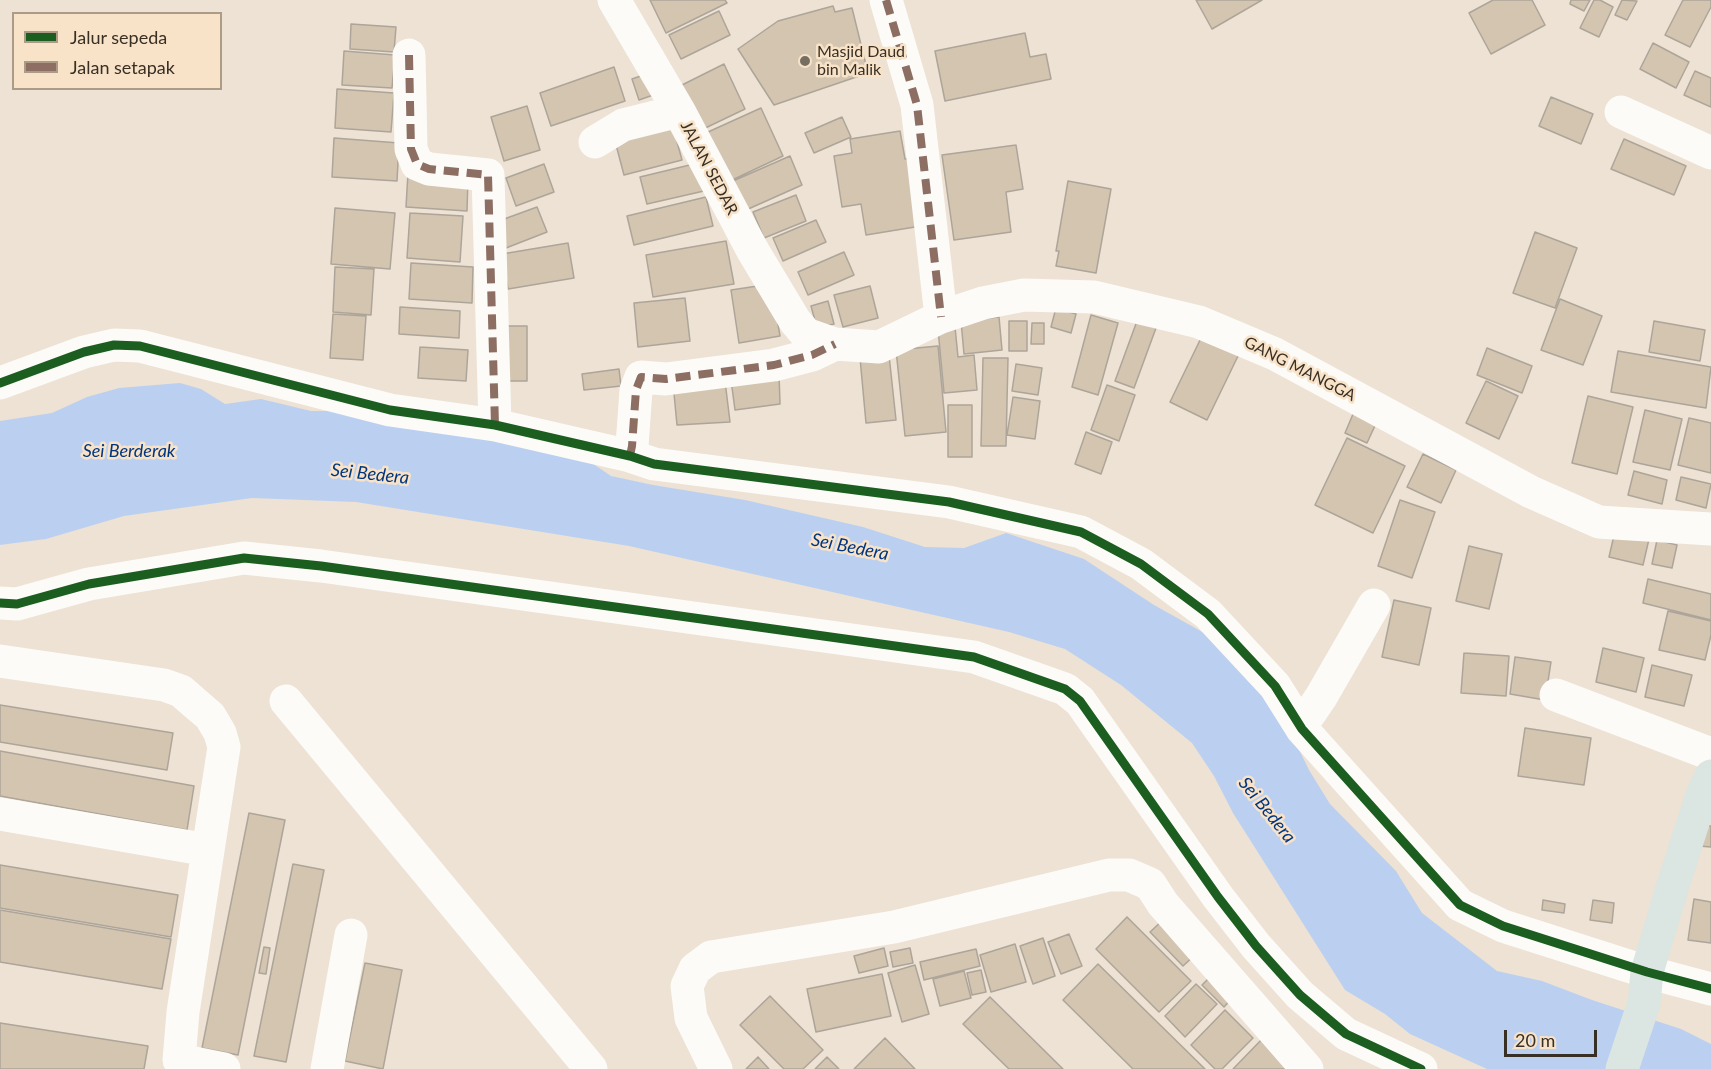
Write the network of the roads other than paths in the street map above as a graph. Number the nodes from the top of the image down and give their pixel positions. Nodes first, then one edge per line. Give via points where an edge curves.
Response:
1 (614, 0) edge
2 (886, 0) edge
3 (409, 55) dead end
4 (679, 111) junction
5 (1621, 112) dead end
6 (595, 142) dead end
7 (1711, 153) edge
8 (940, 317) junction
9 (820, 339) junction
10 (0, 383) edge
11 (495, 425) junction
12 (630, 456) junction
13 (1711, 529) edge
14 (0, 603) edge
15 (1374, 605) dead end
16 (0, 662) edge
17 (1556, 695) dead end
18 (286, 700) dead end
19 (1302, 729) junction
20 (1711, 754) edge
21 (1708, 789) edge
22 (0, 814) edge
23 (208, 850) junction
24 (351, 935) dead end
25 (1646, 988) junction
26 (1711, 988) edge
27 (224, 1069) edge
28 (327, 1069) edge
29 (591, 1069) edge
30 (716, 1069) edge
31 (1307, 1069) edge
32 (1421, 1069) edge
33 (1622, 1069) edge

1 - 4 street, JALAN SEDAR
2 - 8 street via 917,105
3 - 11 street via 411,149 417,164 429,169 488,175
4 - 6 street via 623,125
4 - 9 street, JALAN SEDAR via 795,321
5 - 7 street
8 - 9 street, GANG MANGGA via 879,347
8 - 13 street, GANG MANGGA via 1024,295 1094,297 1199,322 1275,354 1531,492 1599,522
9 - 12 street via 812,355 774,365 666,379 641,377 636,390
10 - 11 street via 84,352 114,345 140,346 390,410
11 - 12 street
12 - 19 street via 654,464 949,502 1081,532 1141,564 1208,614 1275,686
14 - 32 street via 17,604 89,584 244,558 974,657 1065,689 1080,701 1218,897 1300,995 1346,1034
15 - 19 street
16 - 23 street via 164,685 181,691 210,716 224,747
17 - 20 street
18 - 29 street
19 - 25 street via 1460,905
21 - 25 main road
22 - 23 street
23 - 27 street via 178,1060
24 - 28 street
25 - 26 street
25 - 33 main road
30 - 31 street via 691,1018 687,986 695,969 711,957 894,927 1109,875 1129,875 1150,884 1163,904

